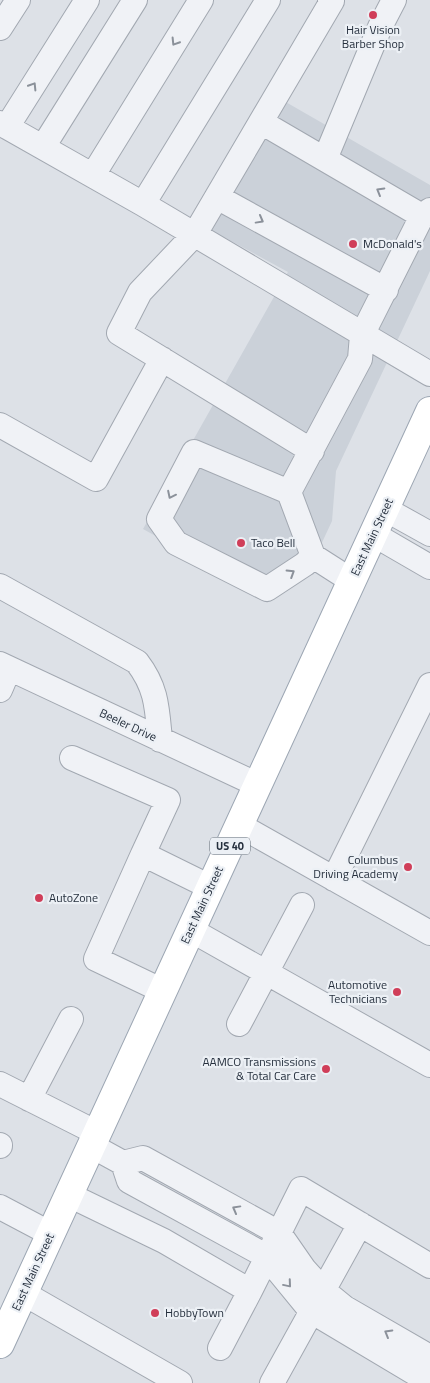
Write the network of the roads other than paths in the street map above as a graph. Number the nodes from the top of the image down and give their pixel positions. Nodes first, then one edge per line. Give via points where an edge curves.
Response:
1 (18, 0) edge
2 (87, 0) edge
3 (135, 0) edge
4 (201, 0) edge
5 (268, 0) edge
6 (330, 0) edge
7 (394, 0) edge
8 (0, 28) edge
9 (261, 122) junction
10 (4, 125) edge
11 (43, 147) junction
12 (325, 159) junction
13 (93, 175) junction
14 (217, 197) junction
15 (143, 204) junction
16 (426, 213) edge
17 (195, 234) junction
18 (386, 290) junction
19 (362, 335) junction
20 (162, 359) junction
21 (430, 374) edge
22 (430, 411) edge
23 (0, 424) edge
24 (312, 451) junction
25 (289, 492) junction
26 (385, 508) junction
27 (373, 534) junction
28 (430, 534) edge
29 (313, 556) junction
30 (430, 567) edge
31 (352, 581) junction
32 (0, 586) edge
33 (3, 674) edge
34 (430, 685) edge
35 (160, 740) junction
36 (72, 758) dead end
37 (258, 785) junction
38 (239, 825) junction
39 (143, 854) junction
40 (334, 879) junction
41 (210, 887) junction
42 (302, 905) dead end
43 (190, 930) junction
44 (430, 933) edge
45 (266, 973) junction
46 (162, 992) junction
47 (71, 1018) dead end
48 (239, 1024) dead end
49 (430, 1065) edge
50 (0, 1084) edge
51 (29, 1099) junction
52 (94, 1139) junction
53 (123, 1163) junction
54 (69, 1195) junction
55 (158, 1196) junction
56 (0, 1207) edge
57 (360, 1224) junction
58 (142, 1230) junction
59 (279, 1232) junction
60 (51, 1234) junction
61 (266, 1256) junction
62 (430, 1266) edge
63 (323, 1290) junction
64 (250, 1291) junction
65 (23, 1294) junction
66 (311, 1311) junction
67 (0, 1344) edge
68 (220, 1348) dead end
69 (430, 1357) edge
70 (430, 1382) edge
71 (180, 1383) edge
72 (272, 1383) edge

1 - 8 street
10 -> 2 street
3 - 11 street
4 -> 13 street
5 - 15 street
6 - 9 street
7 - 12 street
9 - 12 street
9 - 14 street
10 - 11 street
11 - 13 street
16 -> 12 street
13 - 15 street
14 - 17 street
14 -> 18 street
15 - 17 street
16 - 18 street
17 - 19 street
17 - 20 street via 140,292 119,333
18 - 19 street
19 - 21 street
19 - 24 street via 360,359
20 - 23 street via 96,479
20 - 24 street
22 - 26 main road, East Main Street / US 40
24 - 25 street
25 - 29 street
25 -> 29 street via 194,452 159,519 176,543 267,589
26 - 27 main road, East Main Street / US 40
26 - 28 street
27 - 30 street
27 - 31 main road, East Main Street / US 40
29 - 31 street
31 - 37 main road, East Main Street / US 40
32 - 35 street via 137,662 156,696
33 - 35 street, Beeler Drive
34 - 40 street
35 - 37 street, Beeler Drive
36 - 39 street via 168,800
37 - 38 main road, East Main Street / US 40
38 - 40 street
38 - 41 main road, East Main Street / US 40
39 - 41 street
39 - 46 street via 96,959
40 - 44 street
41 - 43 main road, East Main Street / US 40
42 - 45 street
43 - 45 street
43 - 46 main road, East Main Street / US 40
45 - 48 street
45 - 49 street
46 - 52 main road, East Main Street / US 40
47 - 51 street
50 - 51 street
51 - 52 street
52 - 53 street
52 - 54 main road, East Main Street / US 40
53 - 55 street via 129,1181
59 -> 53 street via 142,1158
54 - 58 street
54 - 60 main road, East Main Street / US 40
55 - 58 street
55 - 61 street
56 - 60 street
57 - 59 street via 301,1189
57 - 62 street
57 - 63 street
58 - 64 street
59 - 61 street
59 - 63 street
60 - 65 main road, East Main Street / US 40
61 - 64 street
61 -> 66 street
63 - 66 street
69 -> 63 street via 345,1308
64 - 68 street
65 - 67 main road, East Main Street / US 40
65 - 71 street
66 - 70 street
66 - 72 street

